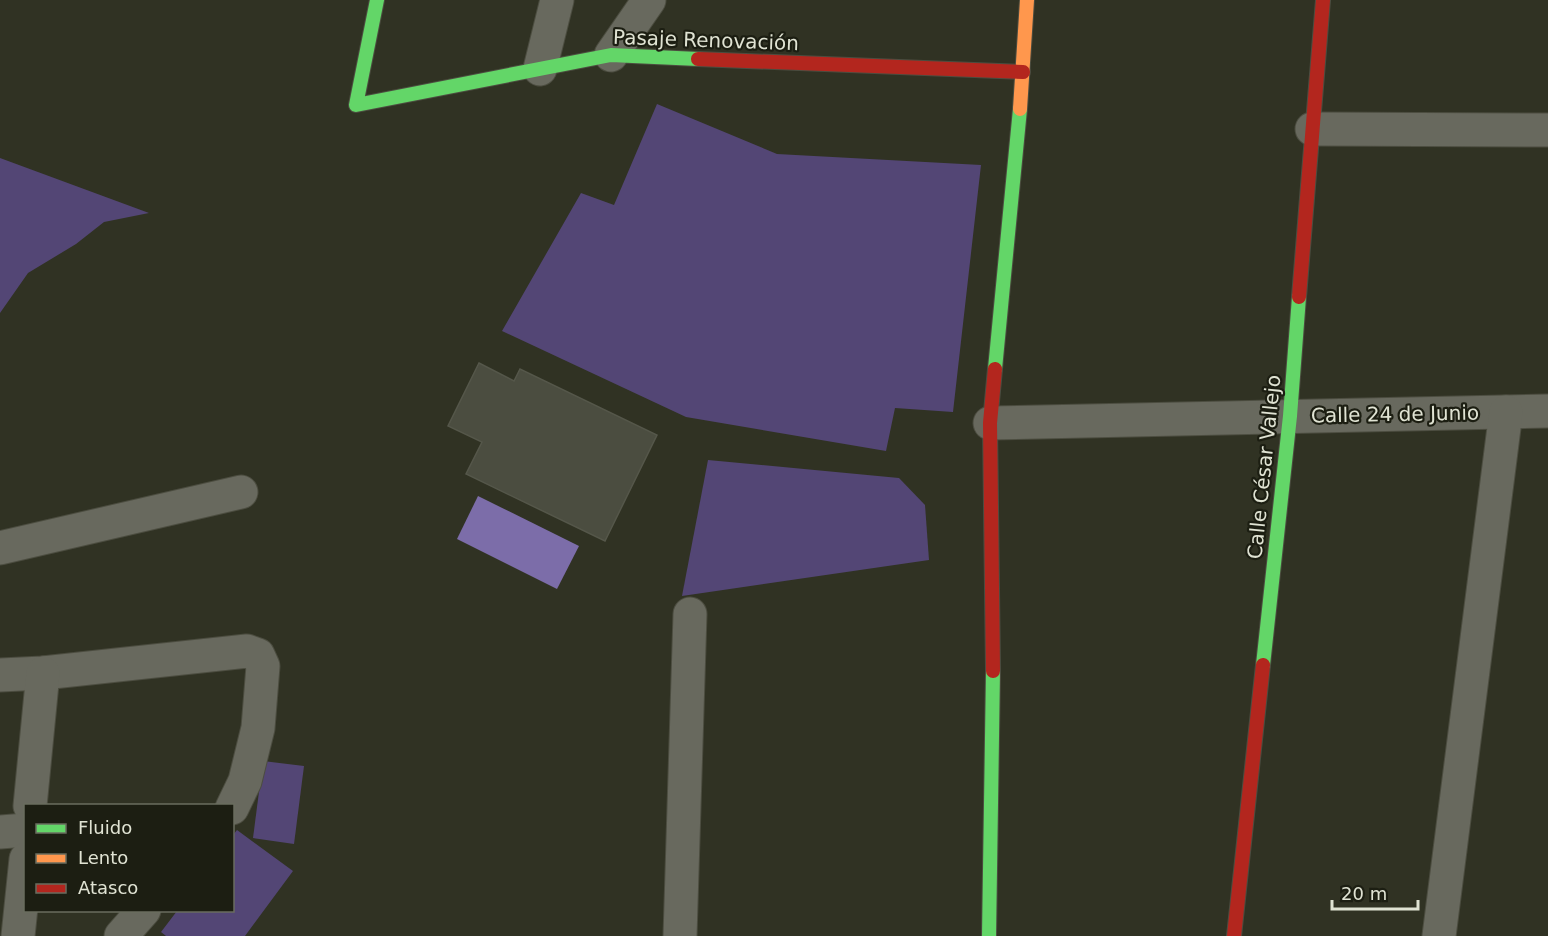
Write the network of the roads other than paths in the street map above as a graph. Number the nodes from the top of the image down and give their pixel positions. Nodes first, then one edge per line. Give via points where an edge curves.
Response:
1 (377, 0) edge
2 (557, 0) edge
3 (649, 0) edge
4 (1027, 0) edge
5 (1323, 0) edge
6 (611, 55) junction
7 (540, 69) junction
8 (1023, 72) junction
9 (1312, 129) junction
10 (1548, 130) edge
11 (1548, 411) edge
12 (1506, 412) junction
13 (1290, 416) junction
14 (990, 423) junction
15 (241, 492) dead end
16 (0, 548) edge
17 (690, 614) dead end
18 (43, 673) junction
19 (0, 675) edge
20 (30, 804) edge
21 (234, 804) edge
22 (24, 830) edge
23 (0, 832) edge
24 (24, 878) edge
25 (142, 912) edge
26 (18, 936) edge
27 (121, 936) edge
28 (680, 936) edge
29 (989, 936) edge
30 (1234, 936) edge
31 (1439, 936) edge

1 - 7 street, Pasaje Renovación via 356,105
2 - 7 street
3 - 6 street
4 - 8 street
5 - 9 street, Calle César Vallejo
6 - 7 street, Pasaje Renovación
6 - 8 street, Pasaje Renovación
8 - 14 street
9 - 10 street
9 - 13 street, Calle César Vallejo
11 - 12 street, Calle 24 de Junio
12 - 13 street, Calle 24 de Junio
12 - 31 street
13 - 14 street, Calle 24 de Junio
13 - 30 street, Calle César Vallejo
14 - 29 street via 993,694
15 - 16 street
17 - 28 street
18 - 19 street
18 - 20 street
18 - 21 street via 247,651 258,655 263,666 258,728 245,781
22 - 23 street
24 - 26 street
25 - 27 street

